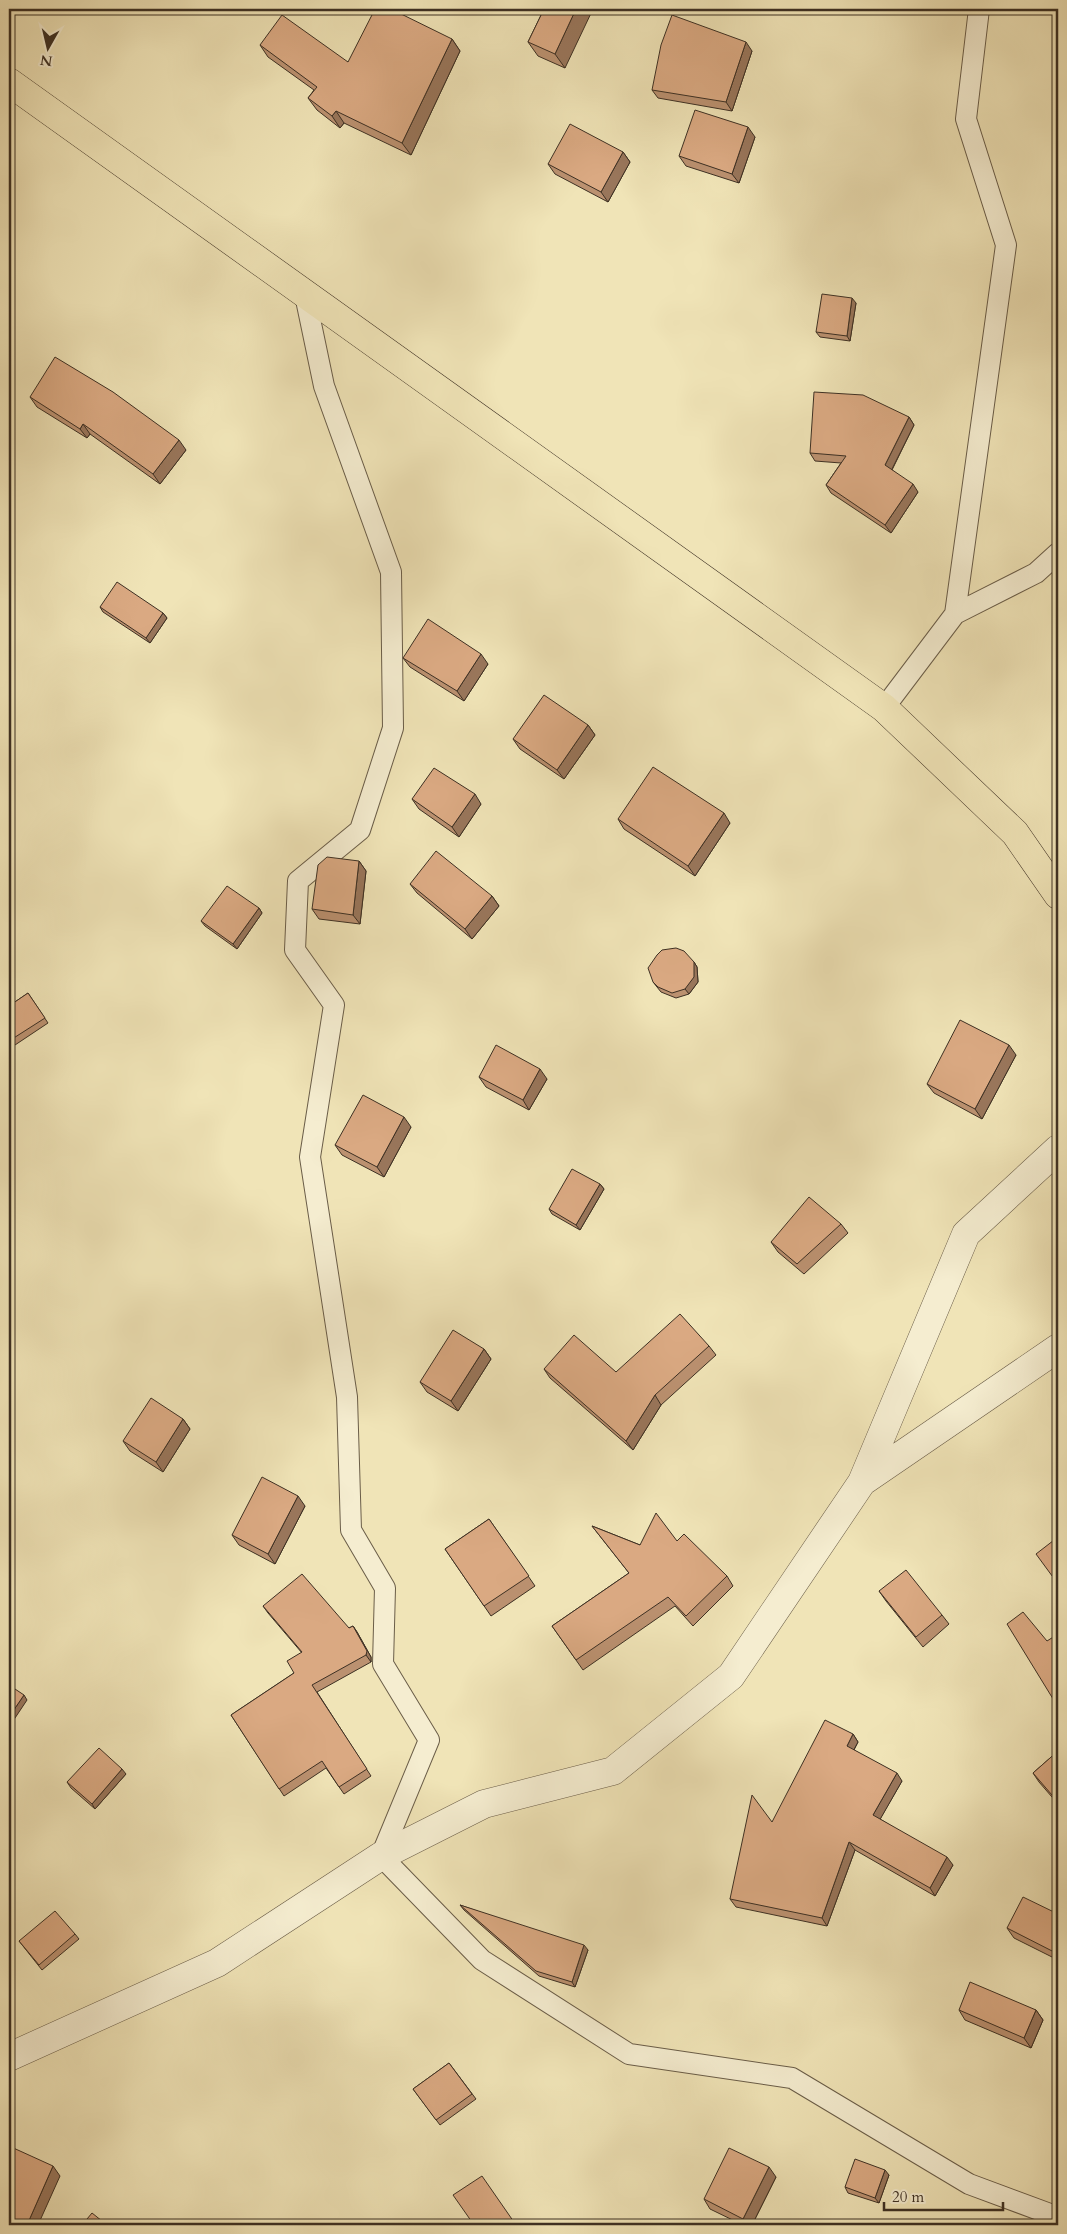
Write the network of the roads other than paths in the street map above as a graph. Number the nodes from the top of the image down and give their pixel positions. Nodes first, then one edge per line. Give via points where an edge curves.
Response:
1 (980, 9) edge
2 (9, 82) edge
3 (305, 295) junction
4 (1058, 552) edge
5 (954, 614) junction
6 (884, 708) junction
7 (1058, 895) edge
8 (1058, 1149) edge
9 (1058, 1348) edge
10 (862, 1482) junction
11 (382, 1856) junction
12 (9, 2057) edge
13 (1058, 2217) edge

1 - 5 lane via 966,119 1006,245
2 - 3 main road
3 - 6 main road
3 - 11 lane via 324,386 392,572 393,728 360,830 298,881 294,950 334,1005 310,1157 346,1397 351,1530 385,1588 382,1664 429,1740
4 - 5 lane via 1036,573
5 - 6 lane
6 - 7 main road via 1015,833
8 - 10 street via 966,1234
9 - 10 street
10 - 11 street via 731,1676 613,1771 484,1804
11 - 12 street via 217,1963
11 - 13 lane via 482,1960 629,2054 792,2078 970,2184

